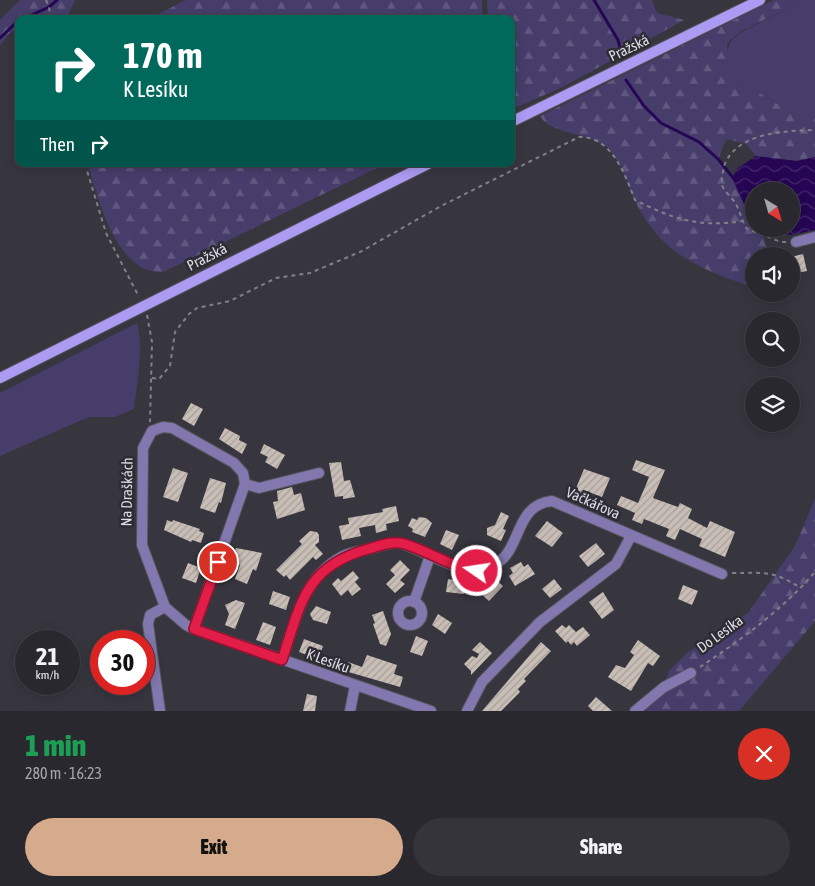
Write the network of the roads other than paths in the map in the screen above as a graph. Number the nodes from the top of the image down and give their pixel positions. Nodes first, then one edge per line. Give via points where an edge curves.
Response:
1 (760, 0) edge
2 (515, 120) edge
3 (422, 167) edge
4 (815, 236) edge
5 (796, 242) road end
6 (0, 378) edge
7 (319, 472) dead end
8 (245, 484) junction
9 (631, 536) junction
10 (430, 556) junction
11 (722, 574) road end
12 (414, 602) dead end
13 (165, 607) junction
14 (194, 629) junction
15 (282, 660) junction
16 (691, 673) road end
17 (355, 686) junction
18 (160, 711) edge
19 (350, 711) edge
20 (431, 711) edge
21 (467, 711) edge
22 (635, 711) edge

1 - 2 main road, Pražská
3 - 6 main road, Pražská
4 - 5 street
7 - 8 street via 260,488
8 - 13 street, Na Draškách via 243,473 234,463 172,428 152,431 143,448 142,545
8 - 14 street
9 - 10 street, Vačkářova via 552,501 539,502 529,510 506,554 494,565 477,571
9 - 11 street, Vačkářova
9 - 21 street, Vačkářova via 616,564 540,622 482,682
10 - 12 street
10 - 15 street, Vačkářova via 404,544 388,544 344,556 314,579 306,590
13 - 14 street, K Lesíku
13 - 18 street via 150,615 148,624
14 - 15 street, K Lesíku
15 - 17 street, K Lesíku
16 - 22 street, Do Lesíka via 664,687
17 - 19 street
17 - 20 street, K Lesíku

